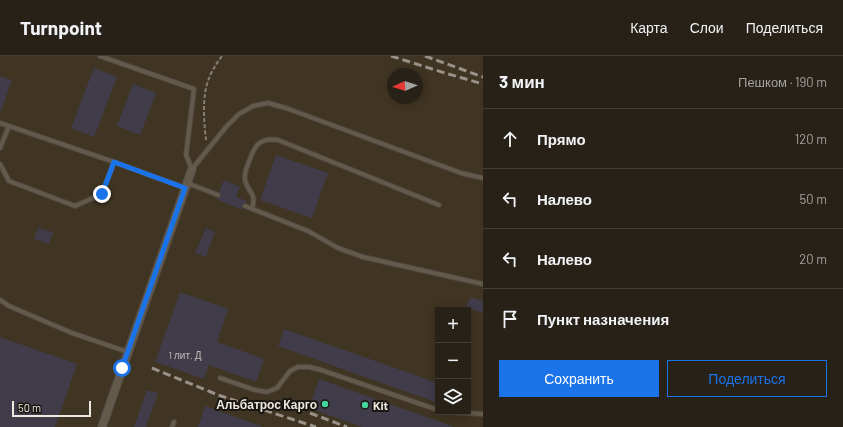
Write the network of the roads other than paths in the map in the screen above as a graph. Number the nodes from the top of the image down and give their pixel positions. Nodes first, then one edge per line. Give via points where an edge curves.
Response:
1 (100, 56) edge
2 (0, 123) edge
3 (9, 126) junction
4 (0, 148) edge
5 (114, 162) junction
6 (0, 164) edge
7 (192, 169) junction
8 (483, 178) edge
9 (186, 185) junction
10 (218, 195) dead end
11 (440, 205) dead end
12 (245, 206) dead end
13 (252, 209) junction
14 (483, 284) edge
15 (0, 300) edge
16 (128, 352) junction
17 (220, 378) dead end
18 (435, 409) edge
19 (471, 413) edge
20 (483, 414) edge
21 (174, 422) dead end
22 (102, 427) edge
23 (172, 427) edge

1 - 7 lane via 194,89 186,156
2 - 3 lane
3 - 4 lane
3 - 5 lane
5 - 6 lane via 102,194 75,206 9,181
5 - 9 lane
7 - 8 lane via 239,114 253,106 268,103
7 - 9 street
9 - 10 lane
9 - 16 street
11 - 13 lane via 270,139 256,145 245,172 245,180 254,197
12 - 13 lane
13 - 14 lane via 364,257
15 - 16 lane via 72,333
16 - 22 street
17 - 18 lane via 267,392 277,388 290,371 298,367 309,367
19 - 20 lane
21 - 23 lane

